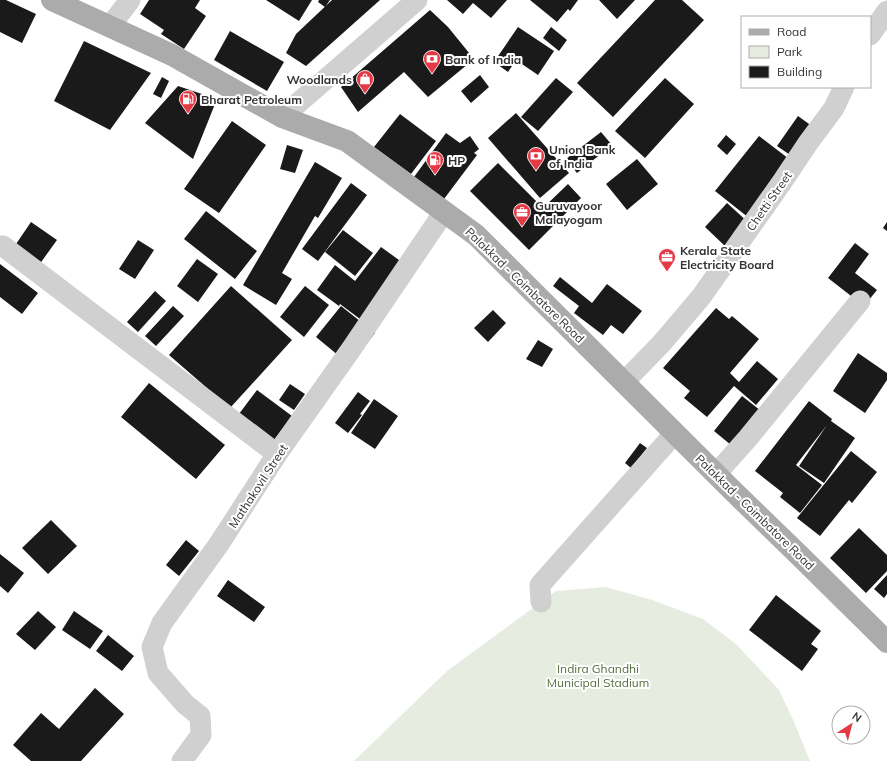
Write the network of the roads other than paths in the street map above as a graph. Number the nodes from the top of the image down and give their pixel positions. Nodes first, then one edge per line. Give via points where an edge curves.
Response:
1 (52, 0) edge
2 (130, 0) edge
3 (417, 0) edge
4 (887, 11) edge
5 (110, 26) junction
6 (871, 34) edge
7 (844, 88) edge
8 (282, 117) junction
9 (444, 212) junction
10 (3, 246) dead end
11 (860, 301) dead end
12 (624, 382) junction
13 (675, 433) junction
14 (278, 454) junction
15 (716, 474) junction
16 (541, 602) dead end
17 (887, 642) edge
18 (182, 761) edge

1 - 5 main road, Palakkad - Coimbatore Road
2 - 5 street
3 - 8 street
4 - 6 street
5 - 8 main road, Palakkad - Coimbatore Road via 172,55
7 - 12 street, Chetti Street via 834,108 701,297
8 - 9 main road, Palakkad - Coimbatore Road via 347,141
9 - 12 main road, Palakkad - Coimbatore Road via 476,235
9 - 14 street, Mathakovil Street
10 - 14 street
11 - 15 street
12 - 13 main road, Palakkad - Coimbatore Road
13 - 15 main road, Palakkad - Coimbatore Road
13 - 16 street via 540,585
14 - 18 street, Mathakovil Street via 219,544 162,623 152,647 158,673 185,704 200,716 201,735
15 - 17 main road, Palakkad - Coimbatore Road

